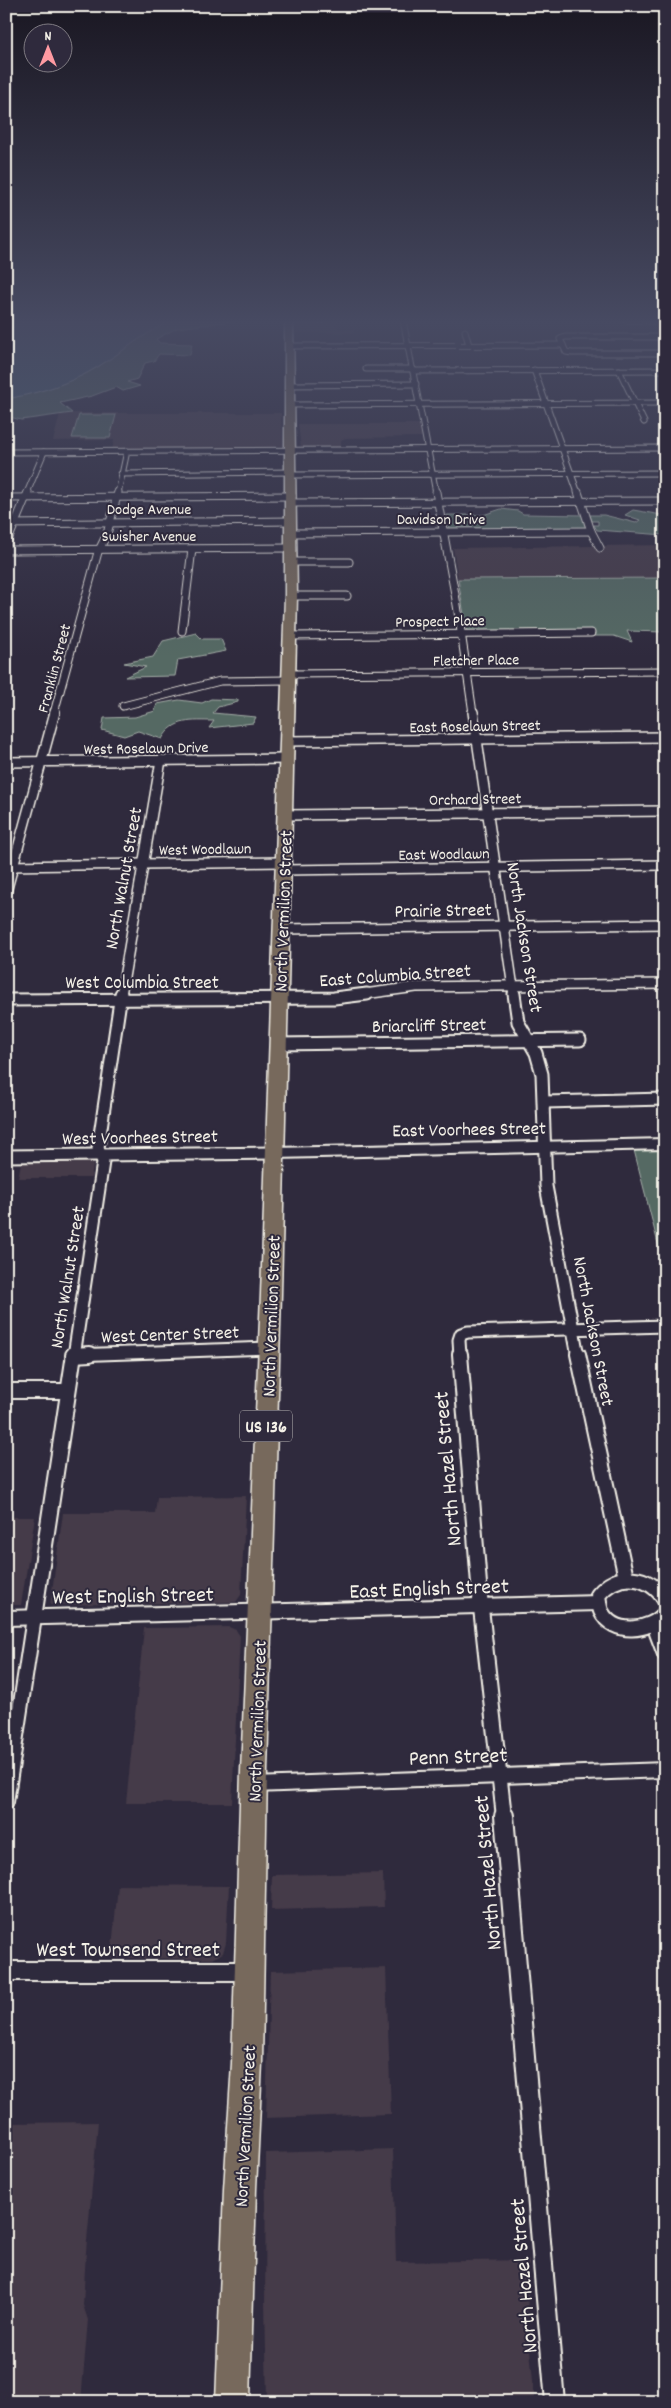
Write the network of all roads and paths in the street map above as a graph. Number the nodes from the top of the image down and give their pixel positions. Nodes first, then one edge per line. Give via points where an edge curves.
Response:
1 (291, 432) edge
2 (426, 432) edge
3 (557, 432) edge
4 (563, 448) junction
5 (662, 448) edge
6 (429, 449) junction
7 (291, 450) junction
8 (127, 451) junction
9 (6, 452) edge
10 (44, 452) junction
11 (665, 462) edge
12 (665, 473) edge
13 (121, 474) junction
14 (433, 474) junction
15 (573, 474) junction
16 (6, 498) edge
17 (25, 498) junction
18 (115, 498) junction
19 (582, 501) junction
20 (665, 501) edge
21 (438, 502) junction
22 (291, 515) junction
23 (109, 522) junction
24 (6, 524) edge
25 (16, 524) junction
26 (443, 529) junction
27 (591, 531) junction
28 (6, 545) edge
29 (600, 548) dead end
30 (100, 549) junction
31 (192, 549) junction
32 (6, 550) edge
33 (348, 562) dead end
34 (291, 596) junction
35 (347, 596) dead end
36 (182, 631) dead end
37 (461, 632) junction
38 (591, 633) dead end
39 (289, 634) junction
40 (665, 671) edge
41 (467, 672) junction
42 (288, 677) junction
43 (123, 706) dead end
44 (664, 738) edge
45 (477, 739) junction
46 (286, 750) junction
47 (161, 760) junction
48 (6, 762) edge
49 (42, 762) junction
50 (665, 811) edge
51 (489, 813) junction
52 (285, 815) junction
53 (144, 864) junction
54 (665, 864) edge
55 (10, 866) edge
56 (283, 866) junction
57 (495, 867) junction
58 (6, 892) edge
59 (665, 924) edge
60 (504, 926) junction
61 (282, 929) junction
62 (665, 984) edge
63 (512, 986) junction
64 (121, 998) junction
65 (279, 998) junction
66 (6, 1000) edge
67 (528, 1040) junction
68 (580, 1040) dead end
69 (278, 1044) junction
70 (665, 1099) edge
71 (545, 1102) junction
72 (665, 1144) edge
73 (544, 1147) junction
74 (275, 1152) junction
75 (100, 1154) junction
76 (6, 1156) edge
77 (665, 1326) edge
78 (574, 1328) junction
79 (268, 1348) junction
80 (73, 1355) junction
81 (6, 1391) edge
82 (68, 1391) junction
83 (626, 1578) junction
84 (665, 1600) edge
85 (599, 1603) junction
86 (481, 1608) junction
87 (260, 1613) junction
88 (33, 1617) junction
89 (6, 1618) edge
90 (661, 1618) edge
91 (665, 1654) edge
92 (665, 1770) edge
93 (500, 1776) junction
94 (254, 1784) junction
95 (6, 1802) edge
96 (6, 1971) edge
97 (250, 1971) junction
98 (233, 2402) edge
99 (555, 2402) edge

1 - 7 main road, North Vermilion Street / US 136
2 - 6 street, North Jackson Street
3 - 4 street
4 - 5 street
4 - 6 street
4 - 15 street
5 - 11 street
6 - 7 street
6 - 14 street, North Jackson Street
7 - 8 street
7 - 22 main road, North Vermilion Street / US 136
8 - 10 street
8 - 13 street, Franklin Street
9 - 10 street
10 - 17 street
12 - 15 street
13 - 18 street, Franklin Street
13 - 22 street
14 - 15 street
14 - 21 street, North Jackson Street
14 - 22 street
15 - 19 street
16 - 17 street
17 - 18 street
17 - 25 street
18 - 22 street
18 - 23 street, Franklin Street
19 - 20 street
19 - 21 street
19 - 27 street
21 - 22 street
21 - 26 street, North Jackson Street
22 - 23 street, Dodge Avenue
22 - 26 street, Davidson Drive
22 - 31 street, Swisher Avenue
22 - 33 street
22 - 34 main road, North Vermilion Street / US 136
23 - 25 street, Dodge Avenue
23 - 30 street, Franklin Street
24 - 25 street, Dodge Avenue
25 - 28 street
26 - 27 street, Davidson Drive
26 - 37 street, North Jackson Street
27 - 29 street
30 - 31 street, Swisher Avenue
30 - 32 street, Swisher Avenue
30 - 49 street, Franklin Street
31 - 36 street
34 - 35 street
34 - 39 main road, North Vermilion Street / US 136
37 - 38 street, Prospect Place
37 - 39 street, Prospect Place
37 - 41 street, North Jackson Street
39 - 42 main road, North Vermilion Street / US 136
40 - 41 street, Fletcher Place
41 - 42 street, Fletcher Place
41 - 45 street, North Jackson Street
42 - 43 street, Fletcher Place via 220,681
42 - 46 main road, North Vermilion Street / US 136
44 - 45 street, East Roselawn Street
45 - 46 street, East Roselawn Street
45 - 51 street, North Jackson Street
46 - 47 street, West Roselawn Drive
46 - 52 main road, North Vermilion Street / US 136
47 - 49 street, West Roselawn Drive
47 - 53 street, North Walnut Street
48 - 49 street, West Roselawn Drive
49 - 55 street, Franklin Street
50 - 51 street, Orchard Street
51 - 52 street, Orchard Street
51 - 57 street, North Jackson Street
52 - 56 main road, North Vermilion Street / US 136
53 - 55 street, West Woodlawn
53 - 56 street, West Woodlawn
53 - 64 street, North Walnut Street
54 - 57 street, East Woodlawn
55 - 58 street, Franklin Street
56 - 57 street, East Woodlawn
56 - 61 main road, North Vermilion Street / US 136
57 - 60 street, North Jackson Street
59 - 60 street, Prairie Street
60 - 61 street, Prairie Street
60 - 63 street, North Jackson Street
61 - 65 main road, North Vermilion Street / US 136
62 - 63 street, East Columbia Street
63 - 65 street, East Columbia Street via 416,987 334,998
63 - 67 street, North Jackson Street via 518,1022
64 - 65 street, West Columbia Street
64 - 66 street, West Columbia Street
64 - 75 street, North Walnut Street via 98,1148
65 - 69 main road, North Vermilion Street / US 136
67 - 68 street, Briarcliff Street
67 - 69 street, Briarcliff Street
67 - 71 street, North Jackson Street via 538,1057
69 - 74 main road, North Vermilion Street / US 136
70 - 71 street
71 - 73 street, North Jackson Street
72 - 73 main road, East Voorhees Street
73 - 74 main road, East Voorhees Street
73 - 78 street, North Jackson Street via 545,1183
74 - 75 street, West Voorhees Street
74 - 79 main road, North Vermilion Street / US 136
75 - 76 street, West Voorhees Street
75 - 80 street, North Walnut Street via 103,1162
77 - 78 street
78 - 83 street, North Jackson Street
78 - 86 street, North Hazel Street via 468,1332 461,1334 459,1340
79 - 80 street, West Center Street
79 - 87 main road, North Vermilion Street / US 136
80 - 82 street, North Walnut Street
81 - 82 street
82 - 88 street, North Walnut Street
83 - 84 street via 651,1583
83 - 85 street via 604,1586 598,1595
85 - 86 street, East English Street
85 - 90 street via 601,1612 616,1624 639,1628
86 - 87 street, East English Street
86 - 93 street, North Hazel Street
87 - 88 street, West English Street
87 - 94 main road, North Vermilion Street / US 136
88 - 89 street, West English Street
88 - 95 street, North Walnut Street
90 - 91 street via 657,1633
92 - 93 street, Penn Street
93 - 94 street, Penn Street
93 - 99 street, North Hazel Street
94 - 97 main road, North Vermilion Street / US 136
96 - 97 street, West Townsend Street
97 - 98 main road, North Vermilion Street / US 136

